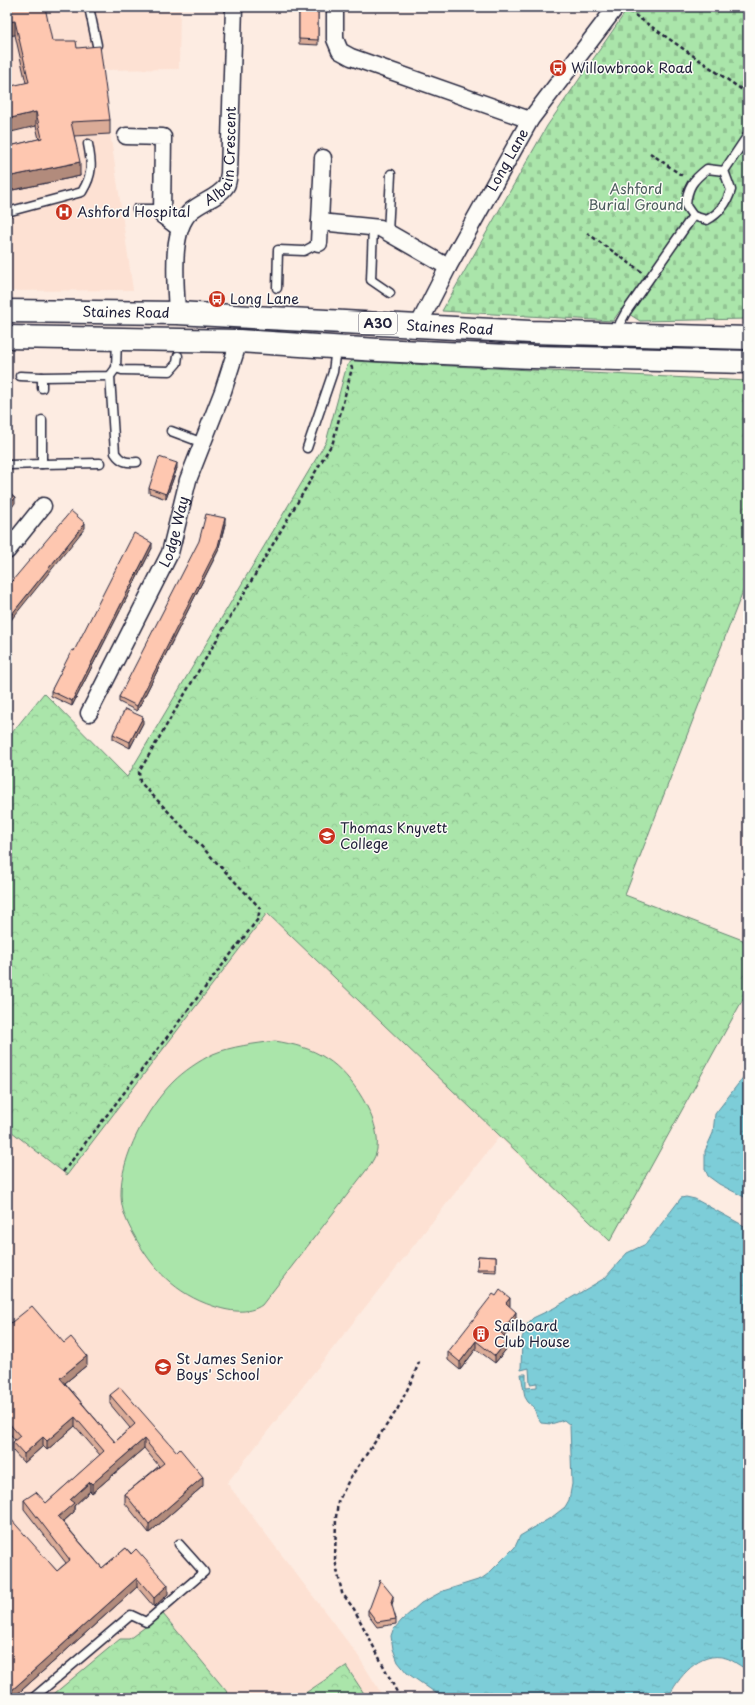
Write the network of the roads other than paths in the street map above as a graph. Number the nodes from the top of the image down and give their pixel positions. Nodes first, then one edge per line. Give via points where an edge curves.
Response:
1 (89, 7) edge
2 (234, 7) edge
3 (336, 7) edge
4 (616, 7) edge
5 (97, 45) edge
6 (530, 120) junction
7 (748, 135) edge
8 (126, 136) dead end
9 (88, 144) dead end
10 (323, 158) dead end
11 (724, 171) junction
12 (391, 174) dead end
13 (137, 209) dead end
14 (162, 209) junction
15 (7, 212) edge
16 (693, 216) junction
17 (320, 222) junction
18 (373, 227) junction
19 (179, 228) junction
20 (388, 233) junction
21 (319, 242) joint
22 (448, 267) junction
23 (276, 288) dead end
24 (390, 293) dead end
25 (7, 311) edge
26 (177, 313) junction
27 (421, 326) junction
28 (619, 334) junction
29 (7, 337) edge
30 (117, 338) junction
31 (748, 338) edge
32 (239, 341) junction
33 (343, 355) junction
34 (178, 356) dead end
35 (748, 362) edge
36 (116, 368) junction
37 (20, 376) dead end
38 (110, 376) junction
39 (42, 377) junction
40 (42, 388) dead end
41 (42, 420) dead end
42 (171, 431) dead end
43 (203, 443) junction
44 (307, 448) dead end
45 (137, 462) dead end
46 (100, 463) dead end
47 (42, 464) junction
48 (9, 465) dead end
49 (43, 506) dead end
50 (7, 551) edge
51 (89, 714) dead end
52 (179, 1544) dead end
53 (33, 1698) edge

1 - 5 lane
2 - 19 street, Albain Crescent via 229,174 226,186 190,211
3 - 6 street via 335,39 340,51 350,57
4 - 6 street, Long Lane
6 - 22 street, Long Lane
7 - 11 lane
8 - 14 street via 163,137
9 - 15 lane via 92,162 89,181 82,192
10 - 17 street
11 - 16 lane via 707,169 687,190 686,206
11 - 16 lane via 731,190 724,207 707,220
12 - 20 lane
13 - 14 lane
14 - 19 street via 162,214
16 - 28 lane via 626,312 620,323
17 - 18 street
17 - 21 street
18 - 20 street
18 - 24 lane via 370,280
19 - 26 street, Albain Crescent via 176,261
20 - 22 street
21 - 23 lane via 304,251 278,250
22 - 27 street, Long Lane via 422,318
25 - 26 highway, Staines Road / A30
26 - 27 highway, Staines Road / A30
27 - 28 highway, Staines Road / A30
28 - 31 highway, Staines Road / A30
29 - 30 highway, Staines Road / A30
30 - 32 highway, Staines Road / A30
30 - 36 lane
32 - 33 highway, Staines Road / A30
32 - 43 street, Lodge Way
33 - 35 highway, Staines Road / A30
33 - 44 lane via 333,372
34 - 36 lane via 177,363 170,371
36 - 38 lane
37 - 39 lane
38 - 39 lane
38 - 45 lane via 115,453 127,463
39 - 40 lane
41 - 47 lane
42 - 43 lane
43 - 51 street, Lodge Way via 188,480 170,553
46 - 47 lane
47 - 48 lane
49 - 50 street
52 - 53 lane via 204,1572 146,1622 131,1615

